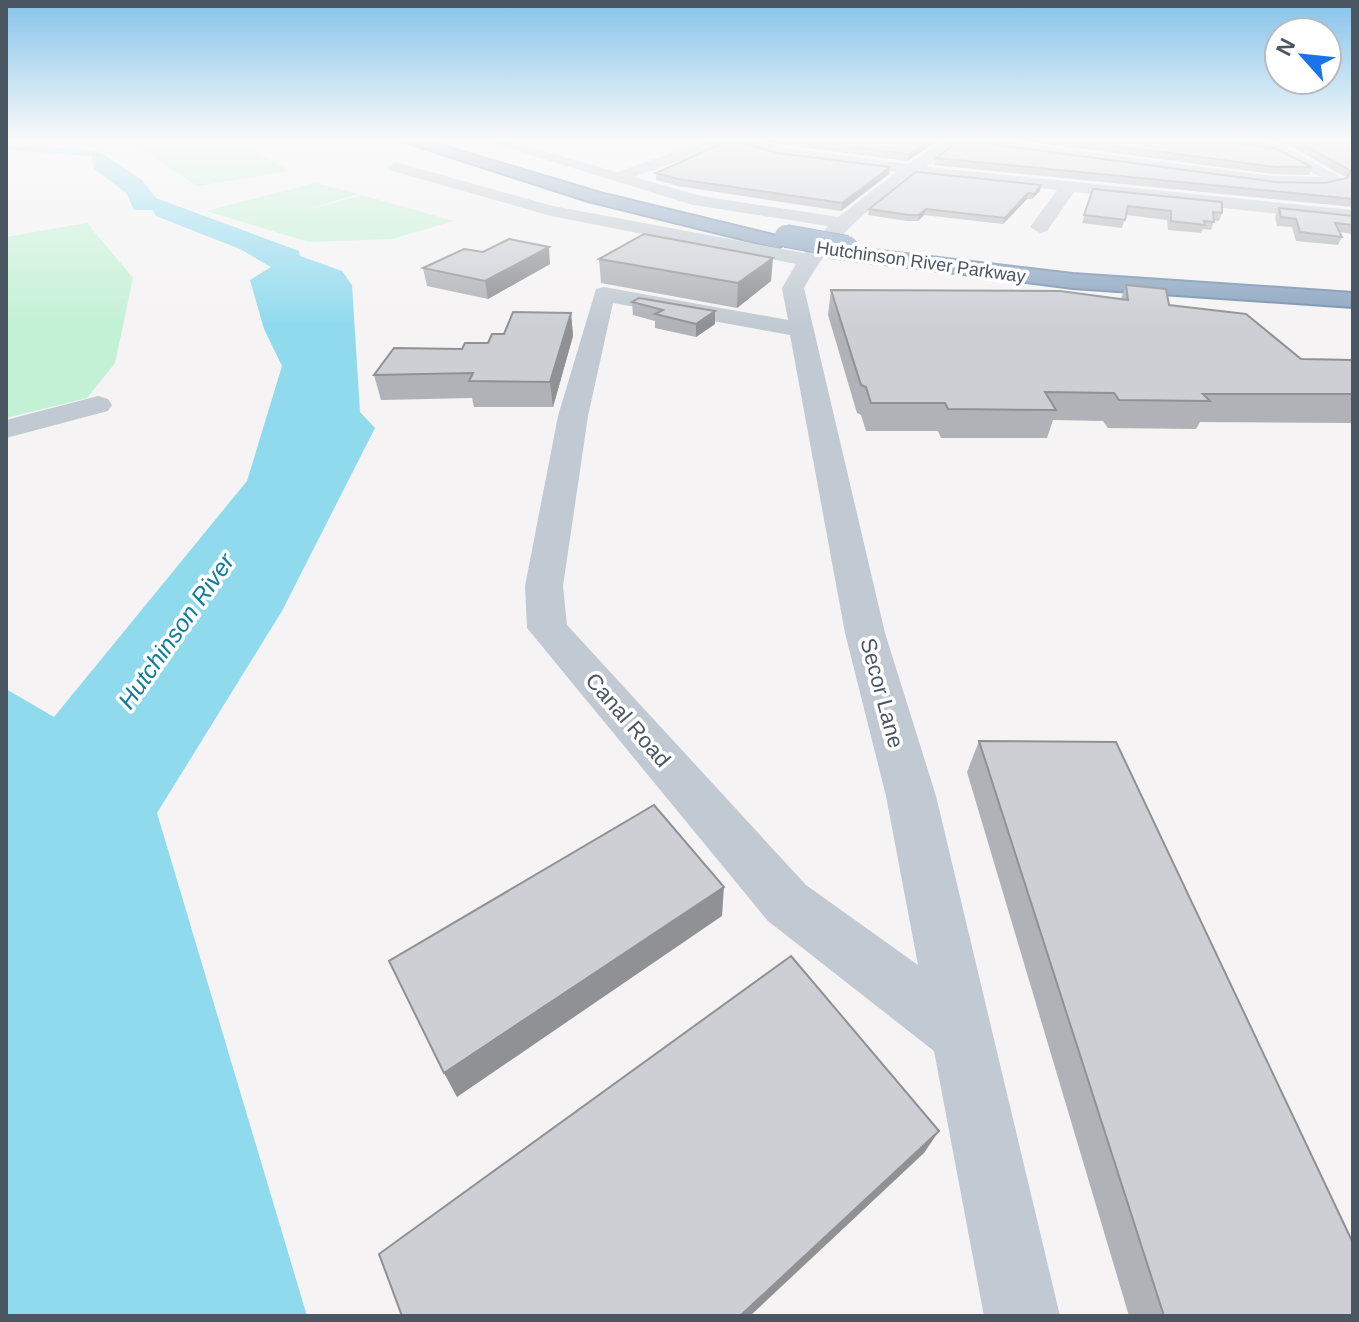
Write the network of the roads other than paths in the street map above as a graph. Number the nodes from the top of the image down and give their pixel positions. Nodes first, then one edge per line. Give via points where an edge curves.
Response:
1 (518, 202) edge
2 (611, 202) edge
3 (638, 202) edge
4 (704, 202) edge
5 (871, 202) edge
6 (1058, 202) edge
7 (1164, 202) edge
8 (1353, 216) edge
9 (842, 223) junction
10 (1040, 227) dead end
11 (782, 239) junction
12 (842, 250) junction
13 (806, 260) junction
14 (1135, 287) junction
15 (1351, 294) edge
16 (1353, 315) edge
17 (802, 330) junction
18 (98, 405) dead end
19 (6, 429) edge
20 (963, 1035) junction
21 (1022, 1316) edge

1 - 13 street
2 - 11 highway, Hutchinson River Parkway
3 - 11 highway, Hutchinson River Parkway
4 - 9 street
5 - 9 street, Secor Lane
6 - 10 street
7 - 8 street via 1243,213
9 - 13 street, Secor Lane
11 - 12 highway, Hutchinson River Parkway
12 - 14 highway, Hutchinson River Parkway via 981,272
12 - 15 highway, Hutchinson River Parkway via 1102,277
13 - 17 street, Secor Lane via 793,288
14 - 15 highway, Hutchinson River Parkway
14 - 16 highway
17 - 20 street, Secor Lane via 865,633 911,796
17 - 20 street, Canal Road via 604,294 573,416 544,586 547,628 787,903
18 - 19 street
20 - 21 street, Secor Lane

